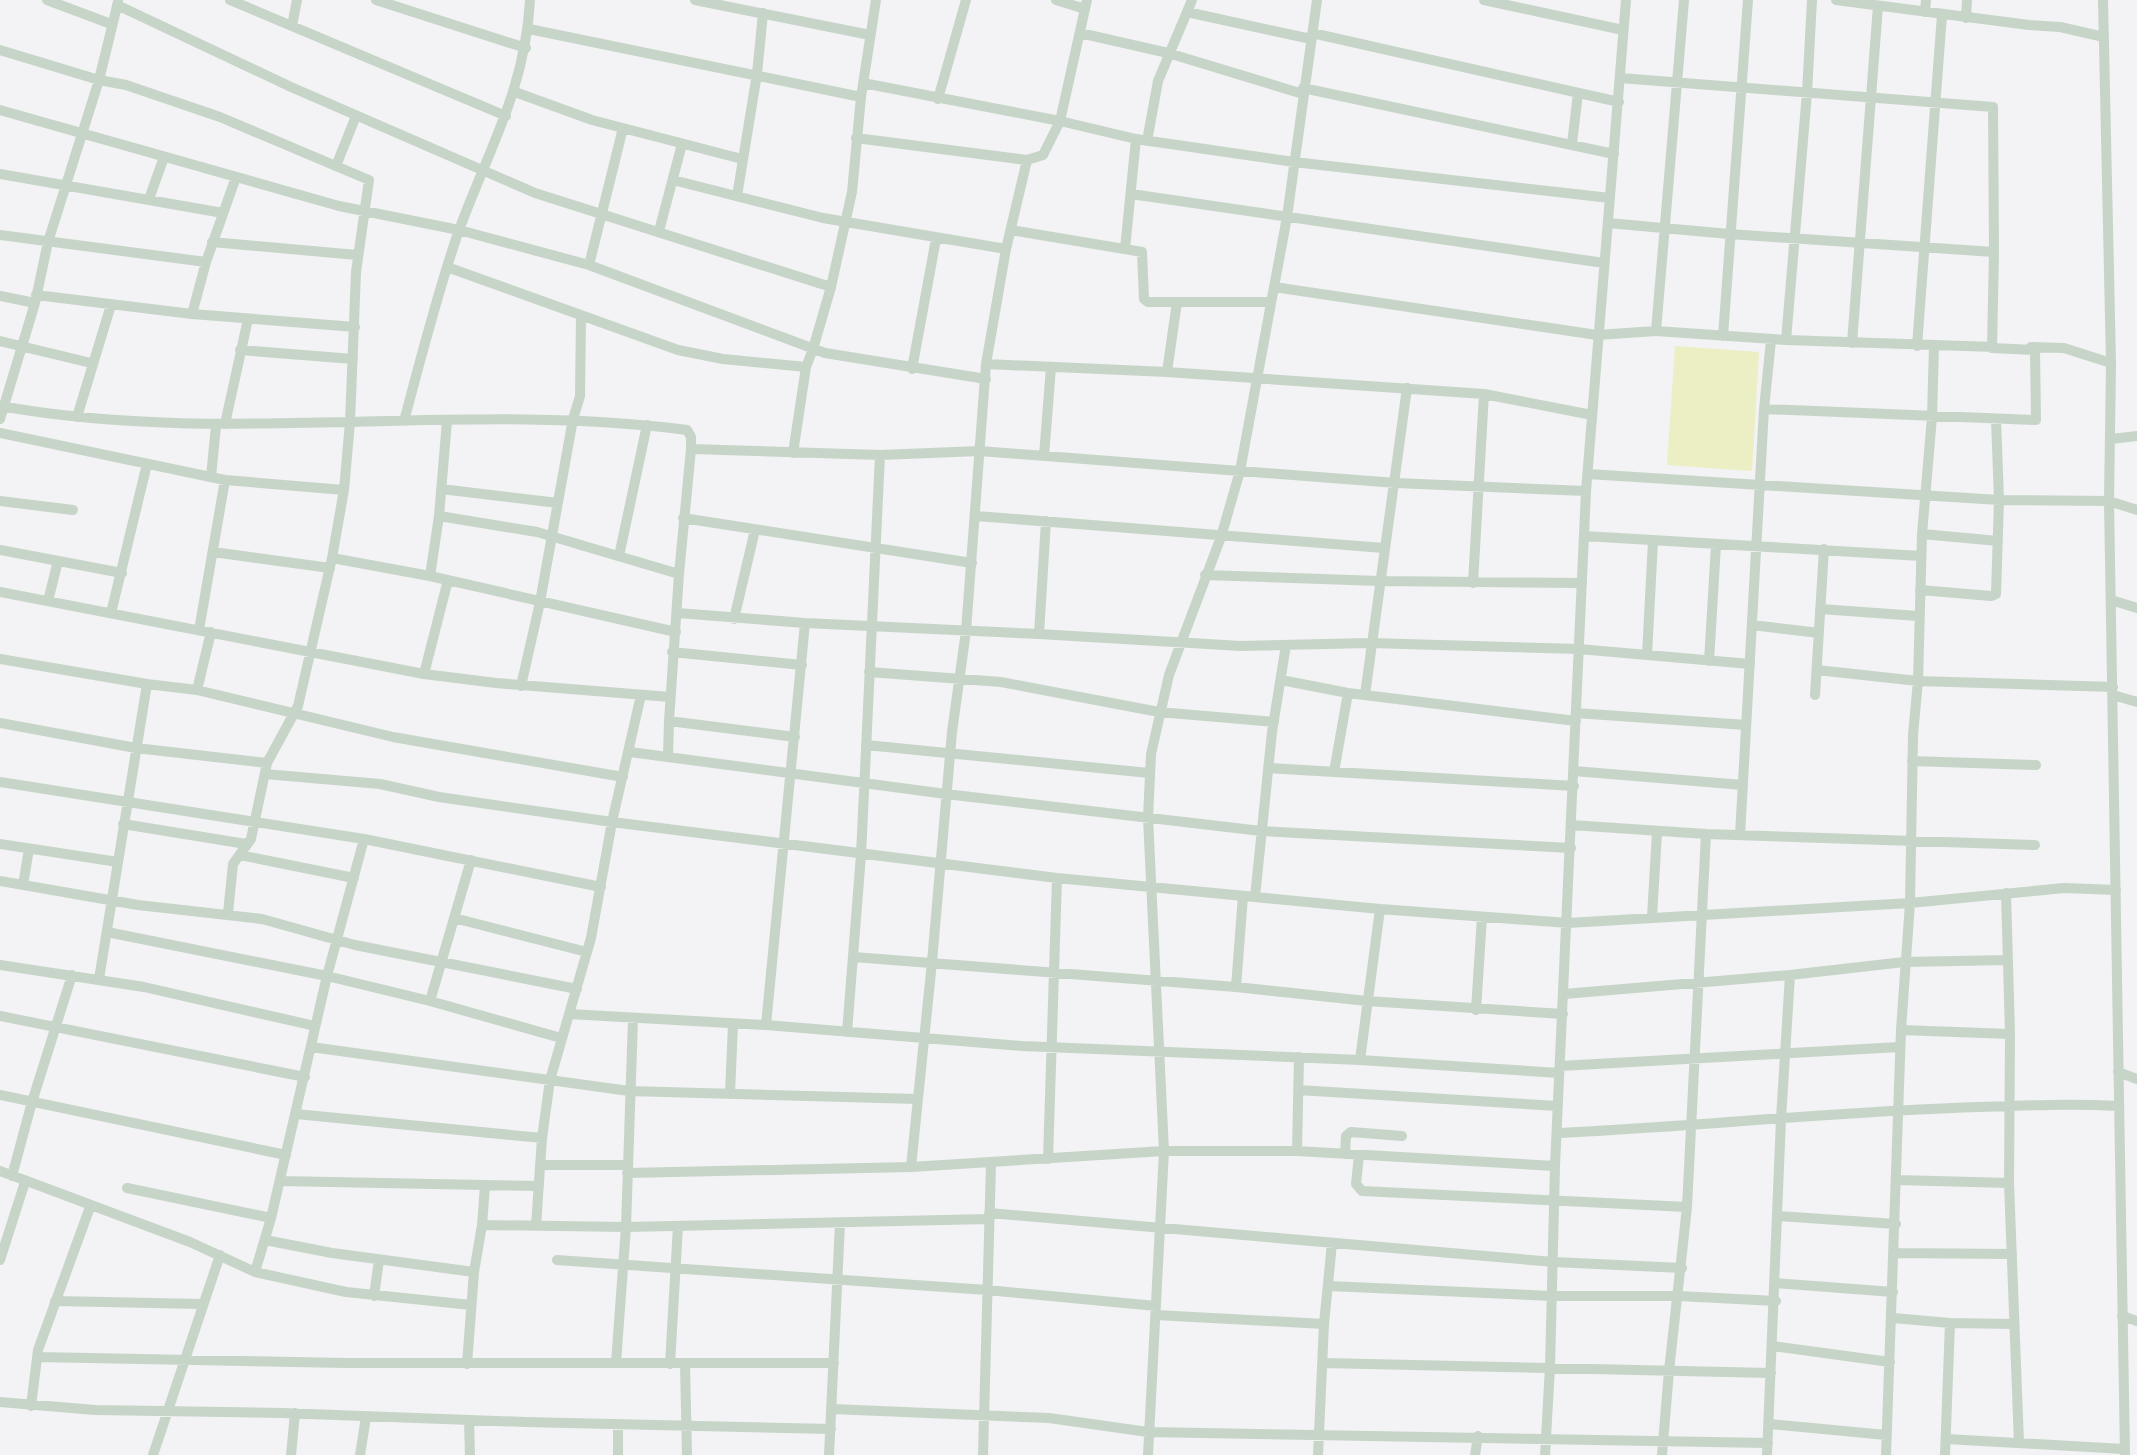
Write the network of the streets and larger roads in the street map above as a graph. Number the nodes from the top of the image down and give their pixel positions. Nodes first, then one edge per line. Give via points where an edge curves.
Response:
1 (47, 0) edge
2 (230, 0) edge
3 (297, 0) edge
4 (376, 0) edge
5 (530, 0) edge
6 (695, 0) edge
7 (757, 0) edge
8 (876, 0) edge
9 (966, 0) edge
10 (1056, 0) edge
11 (1192, 0) edge
12 (1317, 0) edge
13 (1484, 0) edge
14 (1626, 0) edge
15 (1684, 0) edge
16 (1748, 0) edge
17 (1812, 0) edge
18 (1836, 0) edge
19 (1926, 0) edge
20 (1967, 0) edge
21 (2103, 0) edge
22 (118, 2) edge
23 (1086, 5) edge
24 (1878, 6) junction
25 (1187, 12) junction
26 (1925, 12) junction
27 (759, 13) junction
28 (1942, 15) junction
29 (1966, 18) junction
30 (111, 24) junction
31 (292, 26) junction
32 (529, 29) junction
33 (1623, 30) junction
34 (1080, 33) junction
35 (870, 35) junction
36 (1311, 36) junction
37 (2104, 37) junction
38 (526, 48) junction
39 (0, 50) edge
40 (1168, 53) junction
41 (757, 74) junction
42 (1620, 78) junction
43 (99, 80) junction
44 (863, 83) junction
45 (1678, 83) junction
46 (1741, 88) junction
47 (1303, 91) junction
48 (515, 92) junction
49 (1578, 93) junction
50 (1807, 93) junction
51 (861, 97) junction
52 (1872, 98) junction
53 (938, 99) junction
54 (1619, 102) junction
55 (1937, 102) junction
56 (0, 110) edge
57 (356, 116) junction
58 (506, 116) junction
59 (1060, 121) junction
60 (623, 128) junction
61 (83, 134) junction
62 (856, 138) junction
63 (1142, 140) junction
64 (682, 144) junction
65 (1572, 144) junction
66 (1614, 154) junction
67 (164, 157) junction
68 (742, 159) junction
69 (1027, 160) junction
70 (1294, 162) junction
71 (336, 166) junction
72 (484, 169) junction
73 (0, 174) edge
74 (236, 177) junction
75 (673, 180) junction
76 (68, 185) junction
77 (1131, 194) junction
78 (737, 196) junction
79 (1610, 198) junction
80 (149, 199) junction
81 (365, 212) junction
82 (223, 213) junction
83 (602, 214) junction
84 (1287, 217) junction
85 (845, 223) junction
86 (1608, 223) junction
87 (1664, 228) junction
88 (459, 230) junction
89 (1011, 230) junction
90 (659, 231) junction
91 (1729, 234) junction
92 (0, 235) edge
93 (1796, 238) junction
94 (936, 239) junction
95 (48, 242) junction
96 (212, 242) junction
97 (1859, 242) junction
98 (1925, 247) junction
99 (1006, 249) junction
100 (1125, 249) junction
101 (1994, 252) junction
102 (357, 255) junction
103 (206, 262) junction
104 (1604, 263) junction
105 (589, 265) junction
106 (447, 267) junction
107 (831, 287) junction
108 (1274, 287) junction
109 (0, 296) edge
110 (36, 299) junction
111 (1177, 302) junction
112 (1271, 302) junction
113 (111, 305) junction
114 (192, 314) junction
115 (581, 316) junction
116 (248, 319) junction
117 (355, 327) junction
118 (1656, 331) junction
119 (1597, 335) junction
120 (1723, 336) junction
121 (1771, 340) junction
122 (1786, 340) junction
123 (0, 341) edge
124 (1852, 343) junction
125 (21, 345) junction
126 (1917, 346) junction
127 (1934, 346) junction
128 (1992, 348) junction
129 (813, 349) junction
130 (240, 350) junction
131 (353, 359) junction
132 (91, 363) junction
133 (2111, 363) junction
134 (986, 364) junction
135 (806, 367) junction
136 (1051, 367) junction
137 (912, 369) junction
138 (1167, 372) junction
139 (986, 379) junction
140 (1257, 379) junction
141 (1407, 388) junction
142 (1484, 394) junction
143 (2, 406) edge
144 (1764, 409) junction
145 (1592, 415) junction
146 (77, 417) junction
147 (1932, 417) junction
148 (0, 419) edge
149 (573, 419) junction
150 (1996, 419) junction
151 (404, 421) junction
152 (447, 421) junction
153 (350, 422) junction
154 (220, 425) junction
155 (647, 425) junction
156 (0, 433) edge
157 (2137, 436) edge
158 (2111, 439) junction
159 (691, 449) junction
160 (980, 451) junction
161 (793, 453) junction
162 (880, 455) junction
163 (1044, 456) junction
164 (147, 464) junction
165 (1240, 471) junction
166 (1588, 474) junction
167 (211, 477) junction
168 (225, 480) junction
169 (1396, 483) junction
170 (1761, 484) junction
171 (1477, 487) junction
172 (441, 489) junction
173 (344, 490) junction
174 (1586, 491) junction
175 (1924, 495) junction
176 (1999, 500) junction
177 (0, 501) edge
178 (2109, 501) junction
179 (558, 503) junction
180 (73, 510) dead end
181 (2137, 510) edge
182 (439, 516) junction
183 (976, 516) junction
184 (683, 518) junction
185 (1046, 521) junction
186 (755, 530) junction
187 (1922, 534) junction
188 (550, 535) junction
189 (1584, 536) junction
190 (1221, 537) junction
191 (1653, 541) junction
192 (1998, 541) junction
193 (1716, 545) junction
194 (1757, 545) junction
195 (1384, 548) junction
196 (876, 549) junction
197 (1824, 549) junction
198 (0, 550) edge
199 (213, 552) junction
200 (619, 556) junction
201 (1921, 556) junction
202 (58, 561) junction
203 (331, 563) junction
204 (972, 563) junction
205 (122, 573) junction
206 (679, 574) junction
207 (1205, 575) junction
208 (430, 576) junction
209 (448, 580) junction
210 (1380, 581) junction
211 (1473, 583) junction
212 (1582, 583) junction
213 (1920, 590) junction
214 (0, 592) edge
215 (2111, 600) junction
216 (48, 601) junction
217 (540, 602) junction
218 (2137, 608) edge
219 (1820, 609) junction
220 (111, 613) junction
221 (678, 613) junction
222 (1918, 616) junction
223 (734, 619) junction
224 (805, 623) junction
225 (1752, 625) junction
226 (871, 627) junction
227 (199, 630) junction
228 (966, 631) junction
229 (211, 632) junction
230 (676, 632) junction
231 (1819, 633) junction
232 (1039, 634) junction
233 (1180, 641) junction
234 (1370, 643) junction
235 (1286, 645) junction
236 (1579, 649) junction
237 (313, 651) junction
238 (672, 652) junction
239 (1647, 655) junction
240 (0, 659) edge
241 (1709, 661) junction
242 (1750, 664) junction
243 (802, 665) junction
244 (1817, 670) junction
245 (869, 672) junction
246 (424, 674) junction
247 (959, 678) junction
248 (1281, 680) junction
249 (1918, 681) junction
250 (147, 684) junction
251 (521, 686) junction
252 (197, 690) junction
253 (2113, 691) junction
254 (1348, 693) junction
255 (641, 695) junction
256 (1365, 695) junction
257 (1815, 695) dead end
258 (670, 697) junction
259 (2137, 702) edge
260 (1159, 712) junction
261 (295, 713) junction
262 (1576, 717) junction
263 (669, 721) junction
264 (1274, 722) junction
265 (0, 723) edge
266 (1746, 725) junction
267 (795, 737) junction
268 (866, 745) junction
269 (136, 748) junction
270 (630, 752) junction
271 (950, 753) junction
272 (668, 757) junction
273 (1912, 761) junction
274 (2036, 765) dead end
275 (1268, 768) junction
276 (266, 769) junction
277 (1574, 771) junction
278 (1334, 772) junction
279 (792, 773) junction
280 (1149, 773) junction
281 (623, 777) junction
282 (0, 782) edge
283 (864, 783) junction
284 (1743, 785) junction
285 (1574, 786) junction
286 (946, 794) junction
287 (127, 800) junction
288 (1148, 818) junction
289 (256, 821) junction
290 (612, 822) junction
291 (123, 824) junction
292 (1571, 825) junction
293 (1261, 831) junction
294 (1657, 832) junction
295 (1706, 834) junction
296 (1740, 835) junction
297 (364, 839) junction
298 (1909, 842) junction
299 (0, 844) edge
300 (246, 844) junction
301 (2035, 845) dead end
302 (785, 846) junction
303 (1571, 848) junction
304 (29, 849) junction
305 (240, 855) junction
306 (861, 855) junction
307 (471, 860) junction
308 (118, 862) junction
309 (941, 865) junction
310 (354, 878) junction
311 (1057, 878) junction
312 (0, 881) edge
313 (23, 885) junction
314 (601, 887) junction
315 (1151, 887) junction
316 (2116, 890) junction
317 (2006, 893) junction
318 (1243, 896) junction
319 (1255, 897) junction
320 (112, 901) junction
321 (1910, 903) junction
322 (1380, 909) junction
323 (228, 913) junction
324 (1703, 914) junction
325 (1482, 917) junction
326 (1652, 917) junction
327 (454, 918) junction
328 (1568, 923) junction
329 (107, 932) junction
330 (337, 940) junction
331 (587, 952) junction
332 (854, 957) junction
333 (2008, 960) junction
334 (442, 962) junction
335 (932, 962) junction
336 (1904, 962) junction
337 (0, 965) edge
338 (1052, 972) junction
339 (72, 975) junction
340 (1790, 975) junction
341 (327, 976) junction
342 (99, 979) junction
343 (1155, 980) junction
344 (1700, 983) junction
345 (1236, 987) junction
346 (577, 989) junction
347 (1564, 994) junction
348 (430, 1001) junction
349 (1367, 1001) junction
350 (1476, 1010) junction
351 (569, 1014) junction
352 (1563, 1014) junction
353 (0, 1016) edge
354 (633, 1019) junction
355 (733, 1024) junction
356 (766, 1025) junction
357 (315, 1026) junction
358 (55, 1028) junction
359 (1901, 1030) junction
360 (847, 1032) junction
361 (2010, 1034) junction
362 (561, 1038) junction
363 (923, 1038) junction
364 (311, 1047) junction
365 (1051, 1047) junction
366 (1900, 1047) junction
367 (1160, 1050) junction
368 (1785, 1054) junction
369 (1299, 1057) junction
370 (1696, 1058) junction
371 (1360, 1060) junction
372 (1560, 1070) junction
373 (2118, 1072) junction
374 (305, 1077) junction
375 (2137, 1079) edge
376 (550, 1080) junction
377 (1298, 1090) junction
378 (629, 1091) junction
379 (730, 1094) junction
380 (0, 1095) edge
381 (917, 1099) junction
382 (32, 1102) junction
383 (1558, 1106) junction
384 (2008, 1106) junction
385 (2118, 1106) junction
386 (1900, 1110) junction
387 (296, 1114) junction
388 (1781, 1119) junction
389 (1692, 1127) junction
390 (1557, 1133) junction
391 (1402, 1136) dead end
392 (542, 1138) junction
393 (1164, 1151) junction
394 (1297, 1151) junction
395 (1345, 1154) junction
396 (286, 1155) junction
397 (1359, 1155) junction
398 (1048, 1159) junction
399 (991, 1163) junction
400 (540, 1165) junction
401 (1555, 1166) junction
402 (911, 1167) junction
403 (627, 1169) junction
404 (0, 1171) edge
405 (12, 1176) junction
406 (1898, 1180) junction
407 (280, 1181) junction
408 (25, 1182) junction
409 (2009, 1183) junction
410 (485, 1186) junction
411 (539, 1186) junction
412 (127, 1188) dead end
413 (1555, 1202) junction
414 (90, 1207) junction
415 (1687, 1207) junction
416 (989, 1216) junction
417 (1778, 1216) junction
418 (271, 1218) junction
419 (840, 1223) junction
420 (1896, 1224) junction
421 (482, 1225) junction
422 (536, 1226) junction
423 (678, 1226) junction
424 (626, 1227) junction
425 (1160, 1229) junction
426 (265, 1240) junction
427 (1332, 1243) junction
428 (1894, 1253) junction
429 (2012, 1254) junction
430 (220, 1255) junction
431 (0, 1259) edge
432 (379, 1260) junction
433 (557, 1260) dead end
434 (1554, 1262) junction
435 (622, 1264) junction
436 (1682, 1268) junction
437 (674, 1269) junction
438 (255, 1272) junction
439 (474, 1272) junction
440 (838, 1279) junction
441 (1775, 1283) junction
442 (1329, 1286) junction
443 (987, 1290) junction
444 (1893, 1292) junction
445 (374, 1296) junction
446 (1552, 1296) junction
447 (1678, 1296) junction
448 (55, 1301) junction
449 (1776, 1301) junction
450 (202, 1304) junction
451 (471, 1305) junction
452 (1156, 1310) junction
453 (2122, 1316) junction
454 (1893, 1318) junction
455 (2137, 1321) edge
456 (1950, 1323) junction
457 (1324, 1324) junction
458 (2014, 1324) junction
459 (1773, 1346) junction
460 (37, 1357) junction
461 (182, 1360) junction
462 (1890, 1362) junction
463 (616, 1363) junction
464 (834, 1363) junction
465 (1323, 1363) junction
466 (467, 1364) junction
467 (670, 1364) junction
468 (685, 1364) junction
469 (1550, 1367) junction
470 (1669, 1371) junction
471 (1771, 1373) junction
472 (0, 1402) edge
473 (31, 1406) junction
474 (832, 1409) junction
475 (167, 1410) junction
476 (295, 1413) junction
477 (984, 1415) junction
478 (366, 1417) junction
479 (469, 1420) junction
480 (1769, 1424) junction
481 (618, 1425) junction
482 (686, 1425) junction
483 (831, 1429) junction
484 (1148, 1432) junction
485 (1886, 1435) junction
486 (1320, 1436) junction
487 (1478, 1436) junction
488 (1545, 1438) junction
489 (1947, 1439) junction
490 (1663, 1440) junction
491 (2019, 1443) junction
492 (1767, 1449) edge
493 (2124, 1452) edge
494 (153, 1455) edge
495 (291, 1455) edge
496 (360, 1455) edge
497 (470, 1455) edge
498 (618, 1455) edge
499 (687, 1455) edge
500 (829, 1455) edge
501 (983, 1455) edge
502 (1148, 1455) edge
503 (1318, 1455) edge
504 (1475, 1455) edge
505 (1545, 1455) edge
506 (1662, 1455) edge
507 (1886, 1455) edge
508 (1945, 1455) edge

1 - 30 street
2 - 31 street
3 - 31 street
4 - 38 street
5 - 32 street
6 - 27 street
7 - 27 street
8 - 35 street
9 - 53 street
10 - 23 street
11 - 25 street
12 - 36 street
13 - 33 street
14 - 33 street
15 - 45 street
16 - 46 street
17 - 50 street
18 - 24 street
19 - 26 street
20 - 29 street
21 - 37 street
22 - 30 street
22 - 57 street
23 - 34 street
24 - 26 street
24 - 52 street
25 - 36 street
25 - 40 street
26 - 28 street
27 - 35 street
27 - 41 street
28 - 29 street
28 - 55 street
29 - 37 street
30 - 43 street
31 - 58 street
32 - 38 street
32 - 41 street
33 - 42 street
34 - 40 street
34 - 59 street
35 - 44 street
36 - 47 street
36 - 49 street
37 - 133 street
38 - 48 street
39 - 43 street
40 - 47 street
40 - 63 street
41 - 51 street
41 - 68 street
42 - 45 street
42 - 54 street
43 - 61 street
43 - 71 street via 220,117
44 - 51 street
44 - 53 street
45 - 46 street
45 - 87 street
46 - 50 street
46 - 91 street
47 - 65 street
47 - 70 street
48 - 58 street
48 - 60 street
49 - 54 street
49 - 65 street
50 - 52 street
50 - 93 street
51 - 62 street
52 - 55 street
52 - 97 street
53 - 59 street
54 - 66 street
55 - 98 street
55 - 101 street via 1993,107
56 - 61 street
57 - 71 street
57 - 72 street
58 - 72 street
59 - 63 street
59 - 69 street via 1043,155
60 - 64 street
60 - 83 street
61 - 67 street
61 - 76 street
62 - 69 street
62 - 85 street via 855,178
63 - 70 street
63 - 77 street
64 - 68 street
64 - 75 street
65 - 66 street
66 - 79 street
67 - 74 street
67 - 80 street
68 - 78 street
69 - 89 street
70 - 79 street
70 - 84 street
71 - 81 street via 369,180
72 - 83 street via 535,193
72 - 88 street
73 - 76 street
74 - 81 street
74 - 82 street
75 - 78 street
75 - 90 street
76 - 80 street
76 - 95 street
77 - 84 street
77 - 100 street
78 - 85 street
79 - 86 street
80 - 82 street
81 - 88 street
81 - 102 street
82 - 96 street
83 - 90 street
83 - 105 street
84 - 104 street
84 - 108 street
85 - 94 street
85 - 107 street
86 - 87 street
86 - 104 street
87 - 91 street
87 - 118 street
88 - 105 street
88 - 106 street
89 - 99 street
89 - 100 street
90 - 107 street
91 - 93 street
91 - 120 street
92 - 95 street
93 - 97 street
93 - 122 street
94 - 99 street
94 - 137 street
95 - 103 street
95 - 110 street
96 - 102 street
96 - 103 street
97 - 98 street
97 - 124 street
98 - 101 street
98 - 126 street
99 - 134 street
100 - 111 street via 1143,255 1145,301
101 - 128 street
102 - 117 street
103 - 114 street
104 - 119 street
105 - 129 street
106 - 115 street
106 - 151 street
107 - 129 street
108 - 112 street
108 - 119 street
109 - 110 street
110 - 113 street
110 - 125 street
111 - 112 street
111 - 138 street
112 - 140 street
113 - 114 street
113 - 132 street
114 - 116 street
115 - 135 street via 699,355
115 - 149 street via 580,386
116 - 117 street
116 - 130 street
117 - 131 street
118 - 119 street
118 - 120 street
119 - 145 street
120 - 121 street
121 - 122 street
121 - 144 street
122 - 124 street
123 - 125 street
124 - 126 street
125 - 132 street
125 - 143 street
126 - 127 street
127 - 128 street
127 - 147 street
128 - 133 street via 2054,346
128 - 150 street via 2035,350 2036,420
129 - 135 street
129 - 137 street
130 - 131 street
130 - 154 street
131 - 153 street
132 - 146 street
133 - 158 street
134 - 136 street
134 - 139 street
135 - 161 street
136 - 138 street
136 - 163 street
137 - 139 street
138 - 140 street
139 - 160 street
140 - 141 street
140 - 165 street
141 - 142 street
141 - 169 street
142 - 145 street
142 - 171 street
143 - 146 street
143 - 148 street
144 - 147 street
144 - 170 street
145 - 166 street
146 - 154 street
147 - 150 street
147 - 175 street
149 - 152 street
149 - 155 street
149 - 179 street
150 - 176 street
151 - 152 street
151 - 153 street
152 - 172 street
153 - 154 street
153 - 173 street
154 - 167 street
155 - 159 street via 687,430
155 - 200 street
156 - 164 street
157 - 158 street
158 - 178 street
159 - 161 street
159 - 184 street
160 - 162 street
160 - 163 street
160 - 183 street
161 - 162 street
162 - 196 street
163 - 165 street
164 - 167 street
164 - 205 street
165 - 169 street
165 - 190 street
166 - 170 street
166 - 174 street
167 - 168 street
168 - 173 street
168 - 199 street
169 - 171 street
169 - 195 street
170 - 175 street
170 - 194 street
171 - 174 street
171 - 211 street
172 - 179 street
172 - 182 street
173 - 203 street
174 - 189 street
175 - 176 street
175 - 187 street
176 - 178 street
176 - 192 street
177 - 180 street
178 - 181 street
178 - 215 street
179 - 188 street
182 - 188 street
182 - 208 street
183 - 185 street
183 - 204 street
184 - 186 street
184 - 206 street
185 - 190 street
185 - 232 street
186 - 196 street
186 - 223 street
187 - 192 street
187 - 201 street
188 - 200 street
188 - 217 street
189 - 191 street
189 - 212 street
190 - 195 street
190 - 207 street
191 - 193 street
191 - 239 street
192 - 213 street via 1996,594
193 - 194 street
193 - 241 street
194 - 197 street
194 - 225 street
195 - 210 street
196 - 204 street
196 - 226 street
197 - 201 street
197 - 219 street
198 - 202 street
199 - 203 street
199 - 227 street
200 - 206 street
201 - 213 street
202 - 205 street
202 - 216 street
203 - 208 street
203 - 237 street
204 - 228 street
205 - 220 street
206 - 221 street
207 - 210 street
207 - 233 street
208 - 209 street
209 - 217 street
209 - 246 street
210 - 211 street
210 - 234 street
211 - 212 street
212 - 236 street
213 - 222 street
214 - 216 street
215 - 218 street
215 - 253 street
216 - 220 street
217 - 230 street
217 - 251 street
219 - 222 street
219 - 231 street
220 - 227 street
221 - 223 street
221 - 230 street
222 - 249 street
223 - 224 street
224 - 226 street
224 - 243 street
225 - 231 street
225 - 242 street
226 - 228 street
226 - 245 street
227 - 229 street
228 - 232 street
228 - 247 street
229 - 237 street
229 - 252 street
230 - 238 street
231 - 244 street
232 - 233 street
233 - 235 street
233 - 260 street
234 - 235 street
234 - 236 street
234 - 256 street
235 - 248 street
236 - 239 street
236 - 262 street
237 - 246 street
237 - 261 street
238 - 243 street
238 - 258 street
239 - 241 street
240 - 250 street
241 - 242 street
242 - 266 street
243 - 267 street
244 - 249 street
244 - 257 street
245 - 247 street
245 - 268 street
246 - 251 street
247 - 260 street
247 - 271 street
248 - 254 street
248 - 264 street
249 - 253 street
249 - 273 street
250 - 252 street
250 - 269 street
251 - 255 street
252 - 261 street
253 - 259 street
253 - 316 street
254 - 256 street
254 - 278 street
255 - 258 street
255 - 270 street
256 - 262 street
258 - 263 street
260 - 264 street
260 - 280 street
261 - 276 street
261 - 281 street via 393,737
262 - 266 street
262 - 277 street
263 - 267 street
263 - 272 street
264 - 275 street
265 - 269 street
266 - 284 street
267 - 279 street
268 - 271 street
268 - 283 street
269 - 276 street
269 - 287 street
270 - 272 street
270 - 281 street
271 - 280 street
271 - 286 street
272 - 279 street
273 - 274 street
273 - 298 street
275 - 278 street
275 - 293 street
276 - 289 street
276 - 290 street
277 - 284 street
277 - 285 street
278 - 285 street
279 - 283 street
279 - 302 street
280 - 288 street
281 - 290 street
282 - 287 street
283 - 286 street
283 - 306 street
284 - 296 street
285 - 292 street
286 - 288 street
286 - 309 street
287 - 289 street
287 - 291 street
288 - 293 street
288 - 315 street
289 - 297 street
289 - 300 street
290 - 302 street
290 - 314 street
291 - 300 street
291 - 308 street
292 - 294 street
292 - 303 street
293 - 303 street
293 - 319 street
294 - 295 street
294 - 326 street
295 - 296 street
295 - 324 street
296 - 298 street
297 - 307 street
297 - 310 street
298 - 301 street
298 - 321 street
299 - 304 street
300 - 305 street
302 - 306 street
302 - 356 street
303 - 328 street
304 - 308 street
304 - 313 street
305 - 310 street
305 - 323 street via 233,864
306 - 309 street
306 - 332 street
307 - 314 street
307 - 327 street
308 - 320 street
309 - 311 street
309 - 335 street
310 - 330 street
311 - 315 street
311 - 338 street
312 - 313 street
313 - 320 street
314 - 331 street
315 - 318 street
315 - 343 street
316 - 317 street
316 - 373 street
317 - 321 street
317 - 333 street
318 - 319 street
318 - 345 street
319 - 322 street
320 - 323 street
320 - 329 street
321 - 324 street
321 - 336 street
322 - 325 street
322 - 349 street
323 - 330 street
324 - 326 street
324 - 344 street
325 - 328 street
325 - 350 street
326 - 328 street
327 - 331 street
327 - 334 street
328 - 347 street
329 - 341 street
329 - 342 street
330 - 334 street
330 - 341 street
331 - 346 street
332 - 335 street
332 - 360 street
333 - 336 street
333 - 361 street
334 - 346 street
334 - 348 street
335 - 338 street
335 - 363 street
336 - 340 street
336 - 359 street
337 - 339 street
338 - 343 street
338 - 365 street
339 - 342 street
339 - 358 street
340 - 344 street
340 - 368 street
341 - 348 street
341 - 357 street
342 - 357 street
343 - 345 street
343 - 367 street
344 - 347 street
344 - 370 street
345 - 349 street
346 - 351 street
347 - 352 street
348 - 362 street
349 - 350 street
349 - 371 street
350 - 352 street
351 - 354 street
351 - 362 street
352 - 372 street
353 - 358 street
354 - 355 street
354 - 378 street
355 - 356 street
355 - 379 street
356 - 360 street
357 - 364 street
358 - 374 street
358 - 382 street
359 - 361 street
359 - 366 street
360 - 363 street
361 - 384 street
362 - 376 street
363 - 365 street
363 - 381 street
364 - 374 street
364 - 376 street
365 - 367 street
365 - 398 street
366 - 368 street
366 - 386 street
367 - 369 street
367 - 393 street
368 - 370 street
368 - 388 street
369 - 371 street
369 - 377 street
370 - 372 street
370 - 389 street
371 - 372 street
372 - 383 street
373 - 375 street
373 - 385 street
374 - 387 street
376 - 378 street
376 - 392 street
377 - 383 street
377 - 394 street
378 - 379 street
378 - 403 street
379 - 381 street
380 - 382 street
381 - 402 street
382 - 396 street
382 - 405 street
383 - 390 street
384 - 385 street
384 - 386 street
384 - 409 street
385 - 453 street
386 - 388 street
386 - 406 street
387 - 392 street
387 - 396 street
388 - 389 street
388 - 417 street
389 - 390 street
389 - 415 street
390 - 401 street
391 - 395 street via 1351,1132
392 - 400 street
393 - 394 street
393 - 398 street
393 - 425 street
394 - 395 street
395 - 397 street
396 - 407 street
397 - 401 street
397 - 413 street via 1356,1184 1362,1191
398 - 399 street
399 - 402 street
399 - 416 street
400 - 403 street
400 - 411 street
401 - 413 street
402 - 403 street
403 - 424 street
404 - 405 street
405 - 408 street
406 - 409 street
406 - 420 street
407 - 410 street
407 - 418 street
408 - 414 street
408 - 431 street
409 - 429 street
410 - 411 street
410 - 421 street
411 - 422 street
412 - 418 street
413 - 415 street
413 - 434 street
414 - 430 street
414 - 448 street
415 - 436 street
416 - 419 street
416 - 425 street
416 - 443 street
417 - 420 street
417 - 441 street
418 - 426 street
419 - 423 street
419 - 440 street
420 - 428 street
421 - 422 street
421 - 439 street
422 - 424 street
423 - 424 street
423 - 437 street
424 - 435 street
425 - 427 street
425 - 452 street
426 - 432 street
426 - 438 street
427 - 434 street
427 - 442 street
428 - 429 street
428 - 444 street
429 - 458 street
430 - 438 street
430 - 450 street
432 - 439 street
432 - 445 street
433 - 435 street
434 - 436 street
434 - 446 street
435 - 437 street
435 - 463 street
436 - 447 street
437 - 440 street
437 - 467 street
438 - 445 street
439 - 451 street
440 - 443 street
440 - 464 street
441 - 444 street
441 - 449 street
442 - 446 street
442 - 457 street
443 - 452 street
443 - 477 street
444 - 454 street
445 - 451 street
446 - 447 street
446 - 469 street
447 - 449 street
447 - 470 street
448 - 450 street
448 - 460 street
449 - 459 street
450 - 461 street
451 - 466 street
452 - 457 street
452 - 484 street
453 - 455 street
453 - 493 street
454 - 456 street
454 - 462 street
456 - 458 street
456 - 489 street
457 - 465 street
458 - 491 street
459 - 462 street
459 - 471 street
460 - 461 street
460 - 473 street
461 - 466 street
461 - 475 street
462 - 485 street
463 - 466 street
463 - 467 street
464 - 468 street
464 - 474 street
465 - 469 street
465 - 486 street
467 - 468 street
468 - 482 street
469 - 470 street
469 - 488 street
470 - 471 street
470 - 490 street
471 - 480 street
472 - 473 street
473 - 475 street
474 - 477 street
474 - 483 street
475 - 476 street
475 - 494 street
476 - 478 street
476 - 495 street
477 - 484 street
477 - 501 street
478 - 479 street
478 - 496 street
479 - 481 street
479 - 497 street
480 - 485 street
480 - 492 street
481 - 482 street
481 - 498 street
482 - 483 street
482 - 499 street
483 - 500 street
484 - 486 street
484 - 502 street
485 - 507 street
486 - 487 street
486 - 503 street
487 - 488 street
487 - 504 street
488 - 490 street
488 - 505 street
489 - 491 street
489 - 508 street
490 - 492 street
490 - 506 street
491 - 493 street

